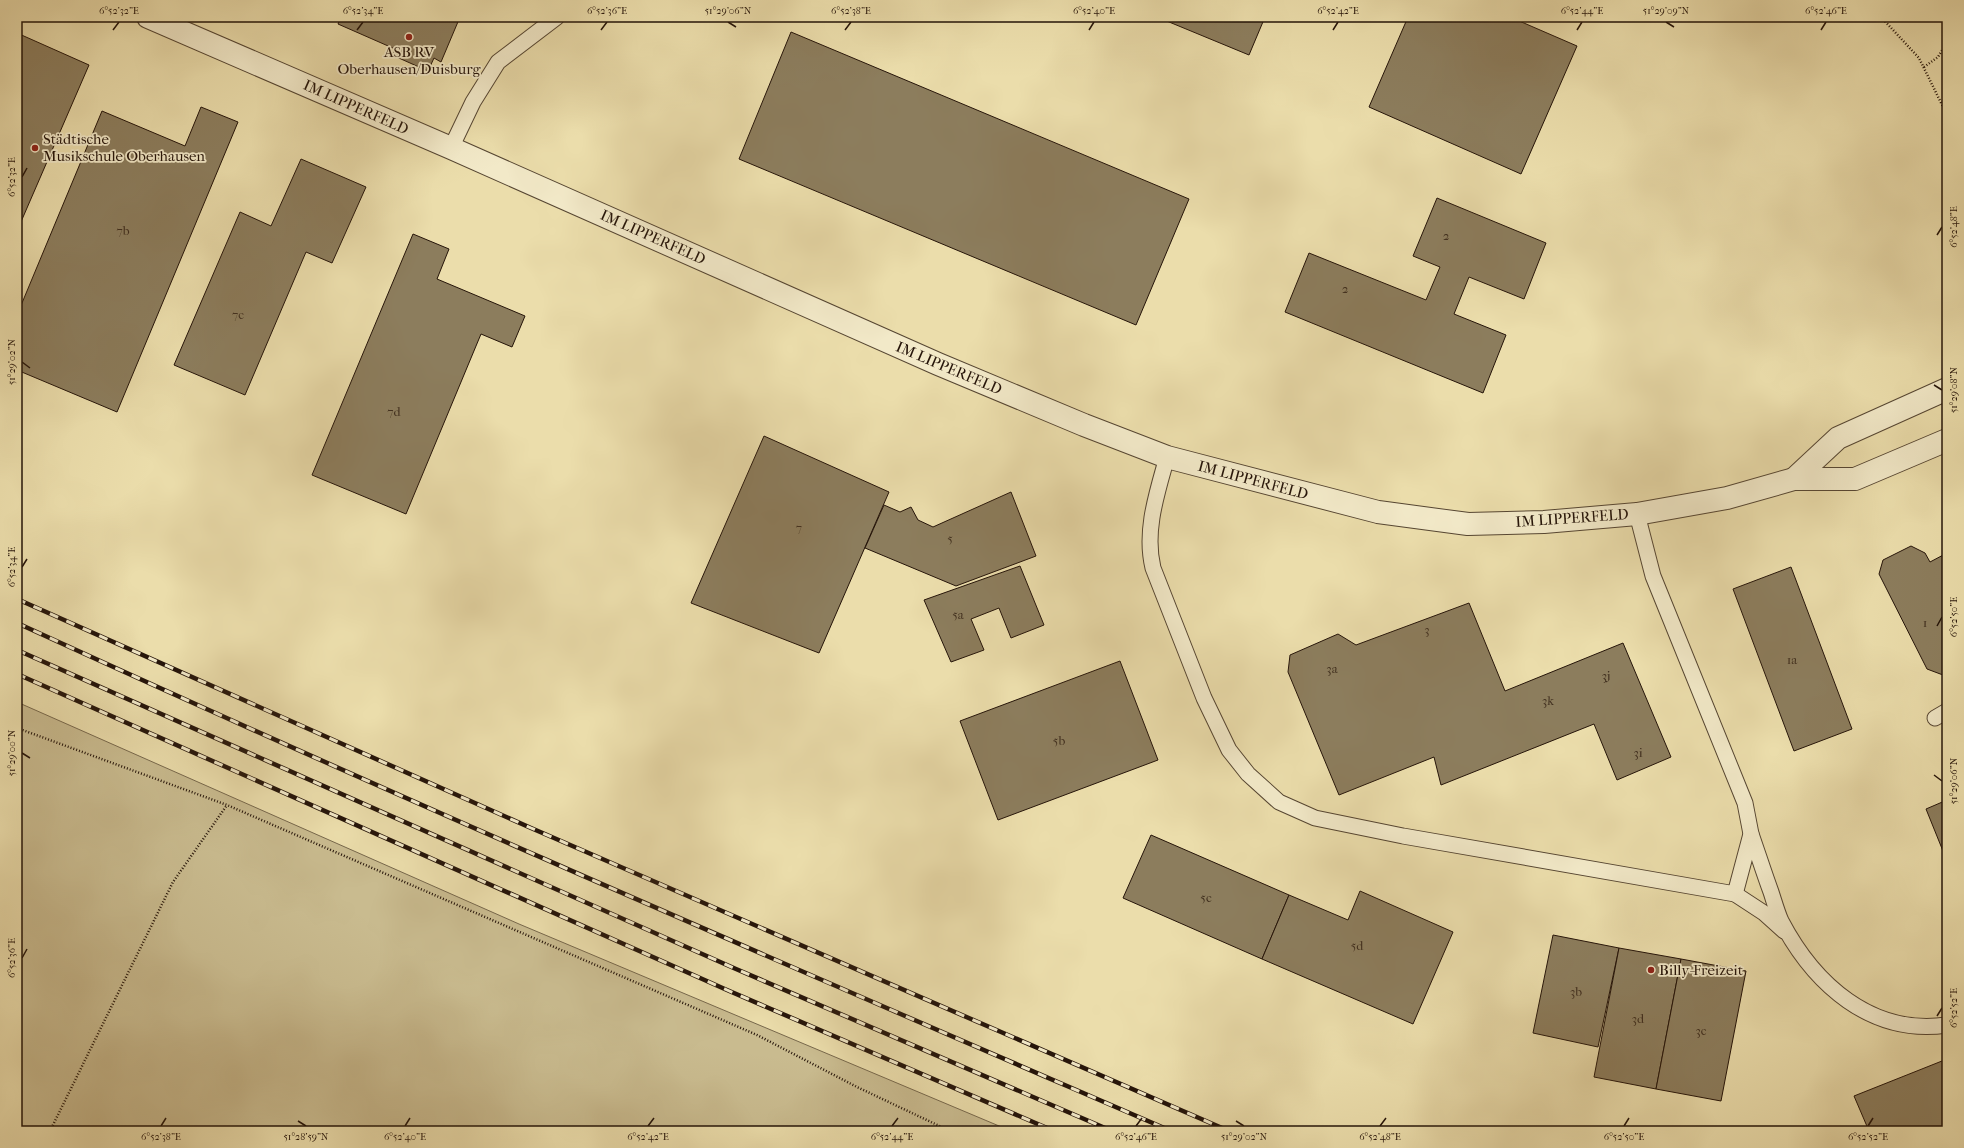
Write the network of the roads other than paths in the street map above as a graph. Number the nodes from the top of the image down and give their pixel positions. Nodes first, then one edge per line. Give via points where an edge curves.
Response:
1 (148, 17) edge
2 (557, 17) edge
3 (451, 148) junction
4 (1947, 389) edge
5 (1947, 440) edge
6 (1167, 457) junction
7 (1794, 479) junction
8 (1637, 514) junction
9 (1751, 834) junction
10 (1735, 894) junction
11 (1791, 938) junction
12 (1947, 1024) edge

1 - 3 street, IM LIPPERFELD
2 - 3 lane via 498,62 473,102
3 - 6 street, IM LIPPERFELD via 938,364
4 - 7 street, IM LIPPERFELD via 1838,438
5 - 7 street, IM LIPPERFELD via 1855,479
6 - 8 street, IM LIPPERFELD via 1378,512 1422,519 1468,524 1544,522
6 - 10 lane via 1149,536 1153,568 1204,698 1230,750 1248,774 1279,802 1315,818 1403,836
7 - 8 street, IM LIPPERFELD via 1727,498
8 - 9 lane via 1653,576 1745,803
9 - 10 lane
9 - 11 lane via 1780,920
10 - 11 lane via 1764,913
11 - 12 lane via 1805,961 1818,975 1855,1006 1872,1015 1916,1026

